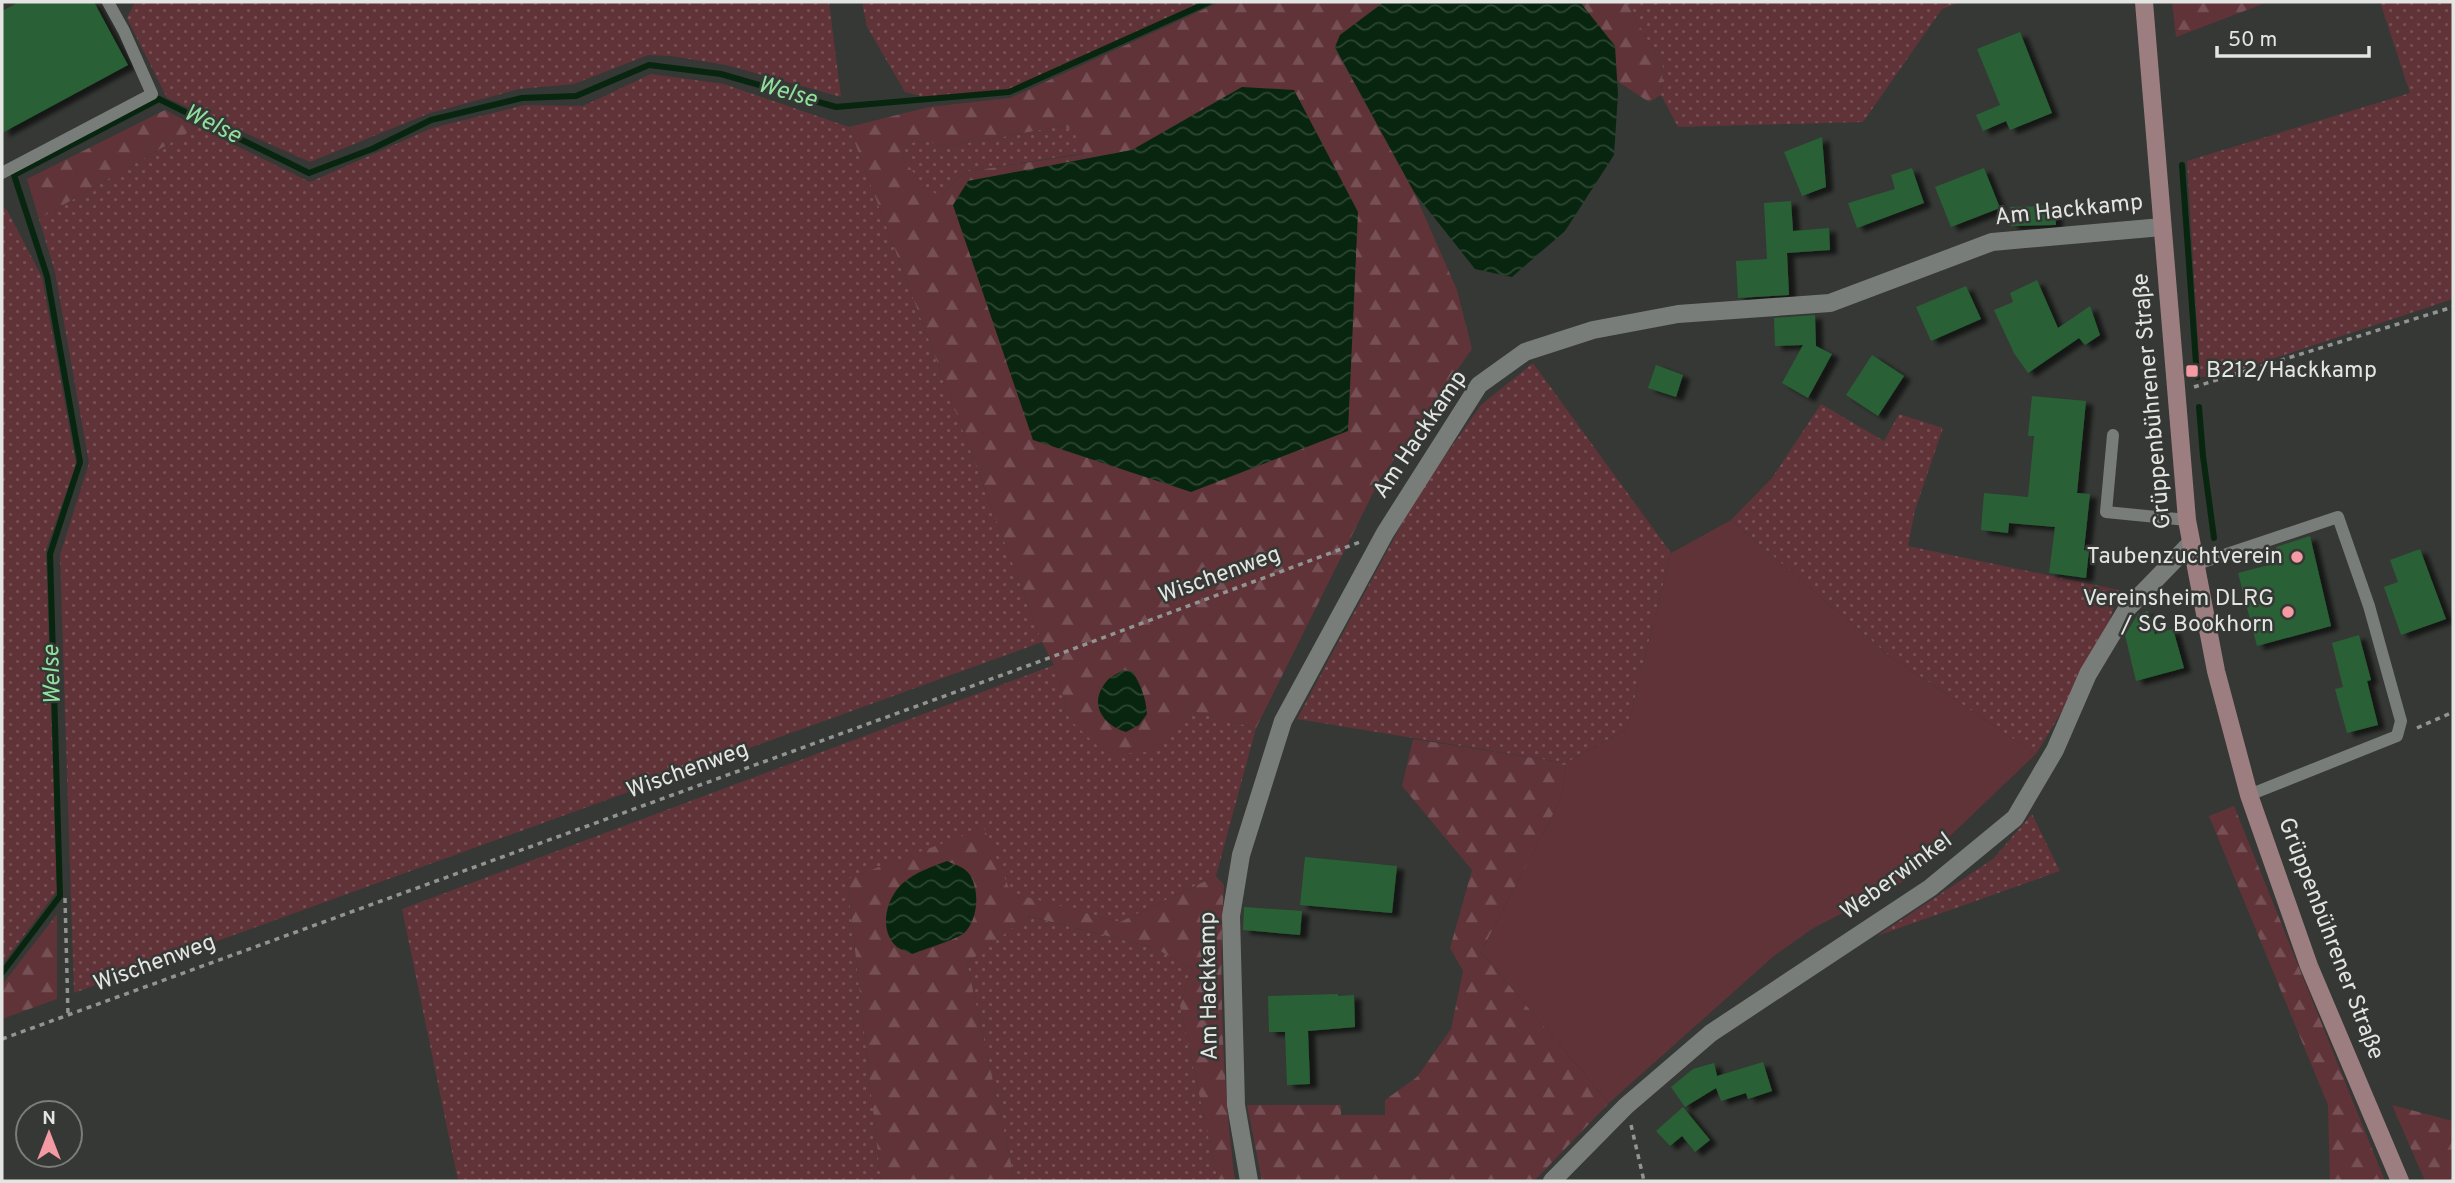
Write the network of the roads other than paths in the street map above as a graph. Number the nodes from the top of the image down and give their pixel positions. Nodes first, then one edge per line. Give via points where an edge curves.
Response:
1 (108, 2) edge
2 (2144, 2) edge
3 (2, 173) edge
4 (2162, 227) junction
5 (2113, 435) dead end
6 (2187, 520) junction
7 (2191, 543) junction
8 (2194, 565) junction
9 (2249, 795) junction
10 (1249, 1181) edge
11 (1552, 1181) edge
12 (2400, 1181) edge

1 - 3 lane via 154,98
2 - 4 main road, Grüppenbührener Straße
4 - 6 main road, Grüppenbührener Straße
4 - 10 street, Am Hackkamp via 1992,242 1830,303 1678,314 1593,330 1525,352 1479,385 1385,533 1283,721 1241,855 1231,916 1236,1105
5 - 6 lane via 2106,512
6 - 7 main road, Grüppenbührener Straße
7 - 8 main road, Grüppenbührener Straße
7 - 11 street, Weberwinkel via 2127,609 2088,674 2055,750 2015,818 1930,888 1710,1032 1626,1106
8 - 9 main road, Grüppenbührener Straße
8 - 9 lane via 2338,517 2401,721 2397,736
9 - 12 main road, Grüppenbührener Straße via 2309,966

